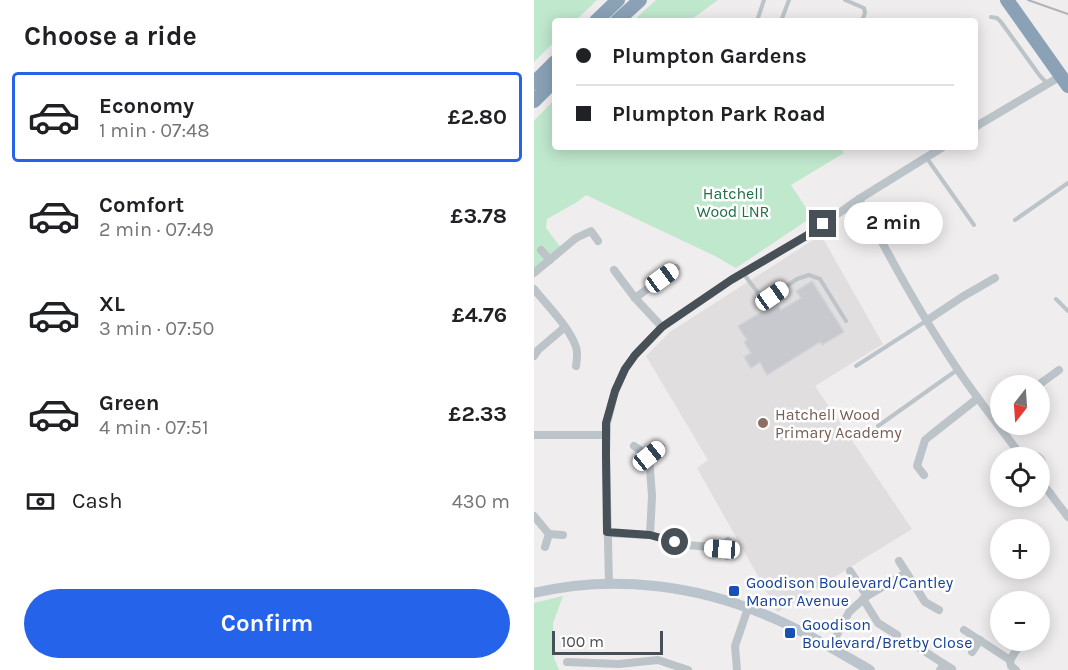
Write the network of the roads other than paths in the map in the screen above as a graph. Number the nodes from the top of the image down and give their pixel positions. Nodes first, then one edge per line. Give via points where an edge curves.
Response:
1 (618, 0) edge
2 (640, 0) edge
3 (764, 0) edge
4 (789, 0) edge
5 (845, 0) edge
6 (1007, 0) edge
7 (991, 17) dead end
8 (599, 18) edge
9 (620, 18) edge
10 (758, 18) edge
11 (783, 18) edge
12 (863, 18) edge
13 (552, 65) edge
14 (1064, 81) edge
15 (534, 83) edge
16 (552, 83) edge
17 (1048, 84) junction
18 (534, 101) edge
19 (978, 126) edge
20 (938, 150) edge
21 (926, 157) junction
22 (1068, 183) edge
23 (858, 199) junction
24 (1015, 220) dead end
25 (974, 225) dead end
26 (598, 241) dead end
27 (541, 250) dead end
28 (550, 260) junction
29 (676, 268) dead end
30 (614, 270) dead end
31 (534, 273) edge
32 (742, 273) junction
33 (995, 278) dead end
34 (534, 289) edge
35 (635, 298) junction
36 (1056, 299) dead end
37 (1068, 311) edge
38 (846, 321) dead end
39 (926, 321) junction
40 (565, 327) junction
41 (662, 327) junction
42 (577, 351) junction
43 (588, 351) dead end
44 (534, 356) edge
45 (576, 366) dead end
46 (856, 366) dead end
47 (958, 370) junction
48 (1059, 370) dead end
49 (1050, 377) edge
50 (978, 398) junction
51 (990, 414) edge
52 (878, 426) dead end
53 (534, 435) edge
54 (605, 435) junction
55 (1006, 435) edge
56 (634, 446) dead end
57 (661, 447) dead end
58 (1015, 447) edge
59 (649, 456) junction
60 (924, 476) dead end
61 (1050, 493) edge
62 (534, 516) edge
63 (1068, 517) edge
64 (607, 532) junction
65 (549, 534) junction
66 (563, 535) dead end
67 (650, 535) junction
68 (728, 540) dead end
69 (544, 547) dead end
70 (722, 549) junction
71 (727, 556) dead end
72 (899, 561) dead end
73 (850, 571) dead end
74 (906, 573) junction
75 (609, 584) junction
76 (534, 593) edge
77 (865, 597) junction
78 (748, 608) junction
79 (939, 610) dead end
80 (964, 630) dead end
81 (897, 634) dead end
82 (980, 640) junction
83 (915, 645) dead end
84 (830, 648) junction
85 (1016, 651) edge
86 (972, 652) dead end
87 (1010, 660) junction
88 (567, 662) dead end
89 (942, 667) edge
90 (952, 669) edge
91 (688, 670) edge
92 (736, 670) edge
93 (870, 670) edge
94 (1016, 670) edge

1 - 8 highway
2 - 9 highway
3 - 10 lane
4 - 11 lane
5 - 12 lane via 864,9
6 - 14 highway
7 - 17 lane via 1001,22
13 - 15 highway
14 - 17 street
16 - 18 highway
17 - 19 street
20 - 21 street
21 - 23 street
21 - 25 lane
22 - 24 lane
23 - 32 street via 806,236
23 - 39 street
26 - 28 street via 591,231
27 - 28 street
28 - 31 street
29 - 35 street
30 - 35 street
32 - 38 lane via 765,296 772,296 809,275 820,279
32 - 41 street
33 - 39 street
34 - 40 street
35 - 41 street
36 - 37 lane
39 - 46 lane
39 - 47 street
40 - 42 street
40 - 44 street
41 - 54 street via 625,369 609,409
42 - 43 street
42 - 45 street
47 - 50 street
47 - 52 lane
48 - 49 street
50 - 51 street
50 - 60 street via 925,440 917,466
53 - 54 street
54 - 64 street
55 - 58 street
56 - 59 street
57 - 59 street
59 - 67 street
61 - 63 street
62 - 65 street
64 - 67 street
64 - 75 street
65 - 66 street
65 - 69 street
67 - 70 street
68 - 70 street
70 - 71 street
72 - 74 street
73 - 77 street
74 - 77 street
74 - 79 street via 925,602
75 - 76 street
75 - 78 street via 692,591
77 - 81 street via 878,623
77 - 84 street via 849,612
78 - 84 street
78 - 92 street via 735,646
80 - 82 street
82 - 86 street
82 - 87 street
83 - 89 street
84 - 93 street
85 - 87 street
87 - 94 street
88 - 91 street via 619,664 658,660
89 - 90 street

